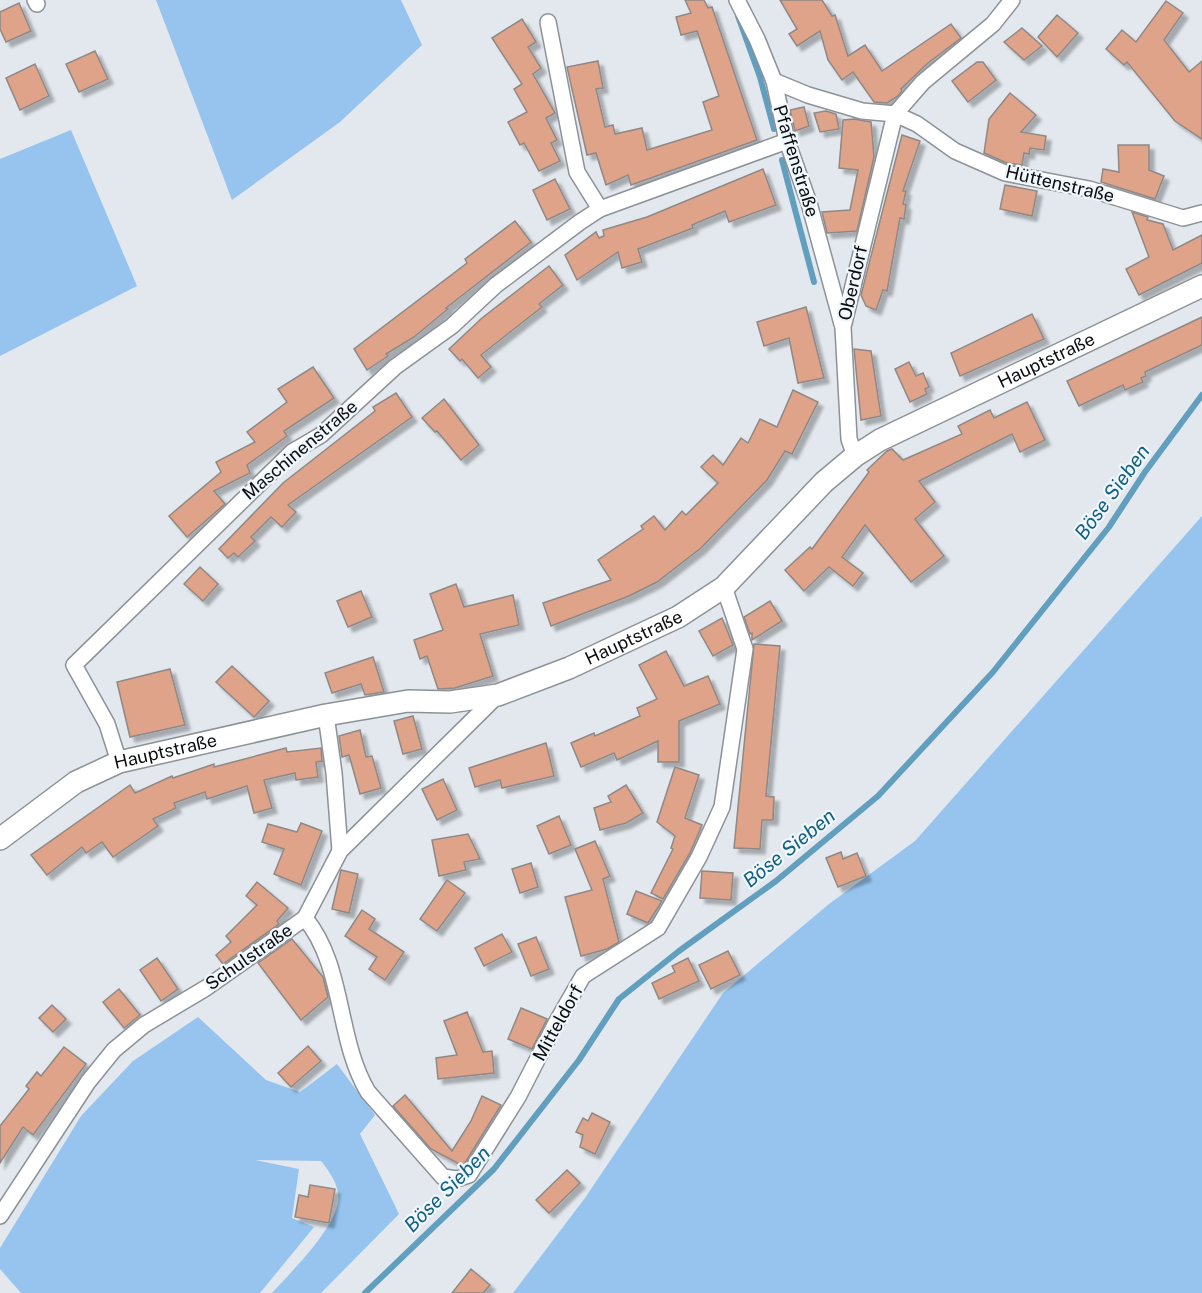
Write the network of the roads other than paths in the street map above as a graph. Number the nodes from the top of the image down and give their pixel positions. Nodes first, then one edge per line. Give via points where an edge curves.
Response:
1 (737, 0) edge
2 (1012, 0) edge
3 (548, 22) dead end
4 (774, 81) junction
5 (895, 114) junction
6 (787, 141) junction
7 (600, 209) junction
8 (1202, 210) edge
9 (1202, 286) edge
10 (843, 327) junction
11 (855, 456) junction
12 (724, 587) junction
13 (498, 695) junction
14 (326, 715) junction
15 (119, 762) junction
16 (0, 839) edge
17 (340, 851) junction
18 (304, 918) junction
19 (0, 1216) edge

1 - 4 street, Pfaffenstraße
2 - 5 street, Oberdorf via 993,24 923,82
3 - 7 street via 578,172
4 - 5 street via 862,111
4 - 6 street, Pfaffenstraße
5 - 8 street, Hüttenstraße via 917,124 955,151 1005,173 1089,189 1183,218
5 - 10 street, Oberdorf
6 - 7 street, Maschinenstraße
6 - 10 street, Pfaffenstraße via 809,203
7 - 15 street, Maschinenstraße via 496,285 452,326 395,367 321,435 292,452 74,665 107,724
9 - 11 main road, Hauptstraße via 902,428
10 - 11 street, Oberdorf via 849,439
11 - 12 main road, Hauptstraße via 824,482
12 - 13 main road, Hauptstraße via 699,605 646,632 529,686
12 - 18 street, Mitteldorf via 745,649 722,807 699,857 658,928 583,976 518,1097 469,1175 457,1179 443,1177 368,1092 351,1053 324,951
13 - 14 main road, Hauptstraße via 450,702 408,701
13 - 17 street, Schulstraße
14 - 15 main road, Hauptstraße
14 - 17 street
15 - 16 main road, Hauptstraße via 61,791
17 - 18 street, Schulstraße
18 - 19 street, Schulstraße via 206,988 144,1025 114,1050 88,1082

